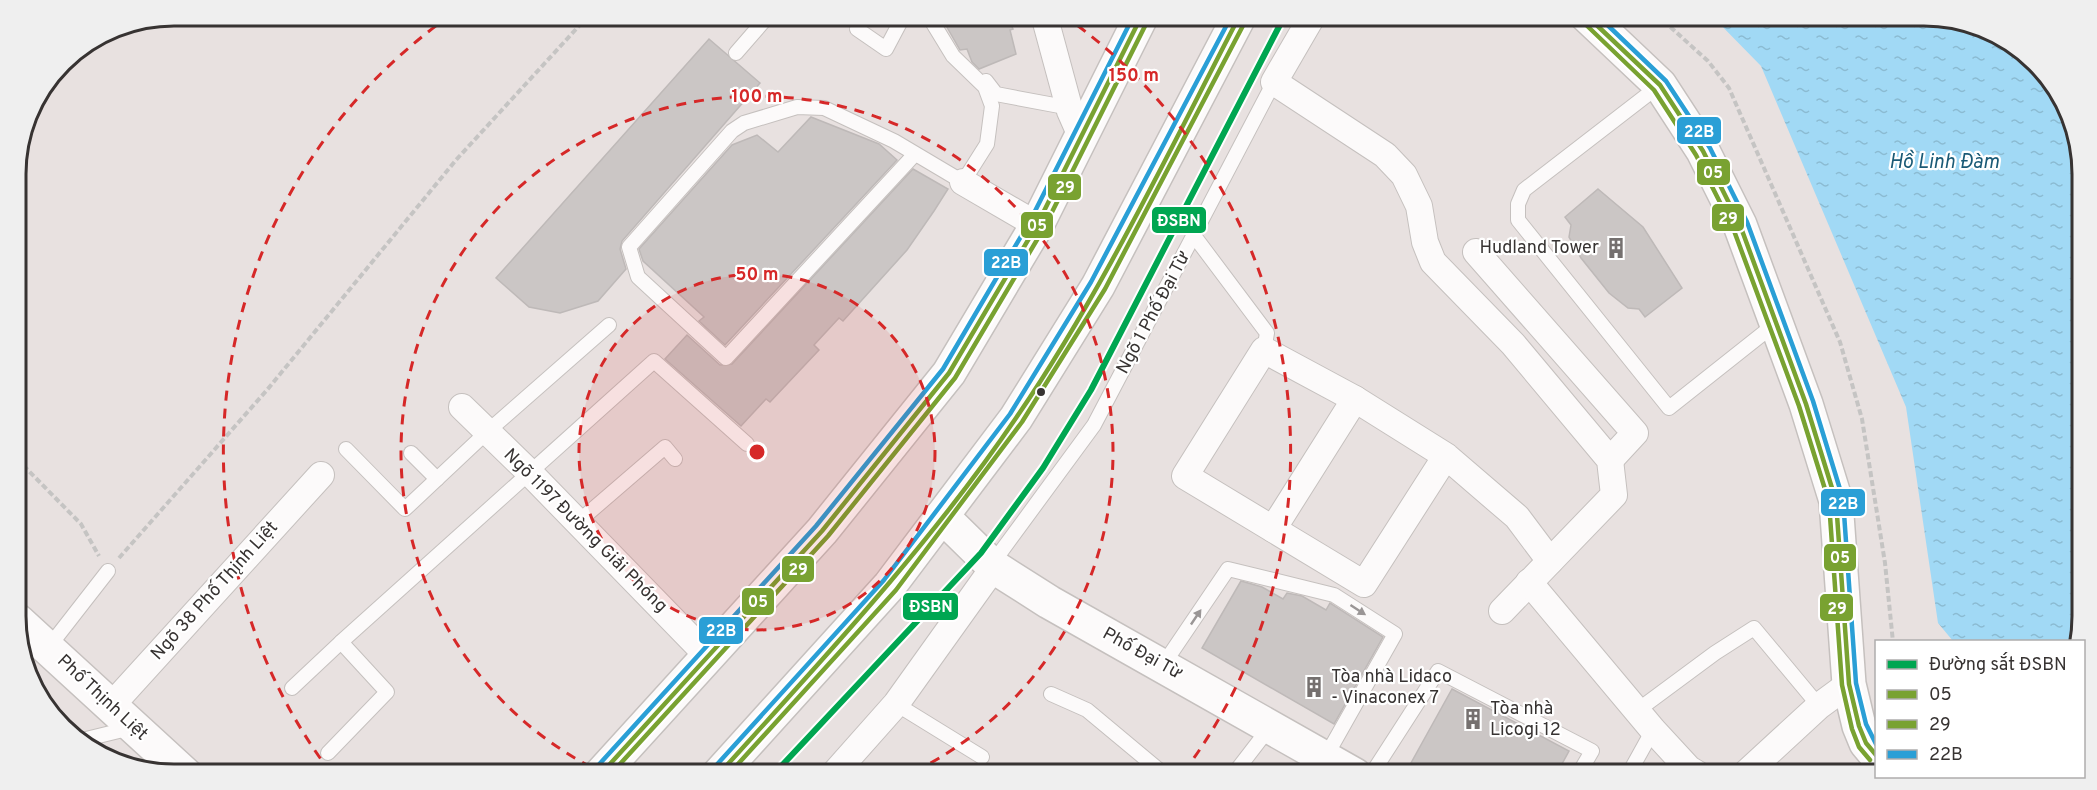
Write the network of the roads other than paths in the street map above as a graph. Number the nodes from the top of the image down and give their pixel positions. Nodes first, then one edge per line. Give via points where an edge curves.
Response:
1 (759, 26) edge
2 (898, 26) edge
3 (935, 26) edge
4 (1047, 26) edge
5 (1135, 26) edge
6 (1234, 26) edge
7 (1307, 26) edge
8 (1598, 26) edge
9 (857, 29) dead end
10 (736, 53) dead end
11 (980, 72) dead end
12 (1274, 82) junction
13 (1660, 85) junction
14 (1075, 124) junction
15 (915, 154) junction
16 (963, 182) junction
17 (1037, 225) junction
18 (1195, 237) junction
19 (1476, 252) dead end
20 (1775, 324) junction
21 (609, 325) dead end
22 (1264, 350) junction
23 (1355, 399) junction
24 (462, 407) dead end
25 (487, 432) junction
26 (747, 444) dead end
27 (346, 449) dead end
28 (411, 453) dead end
29 (1446, 456) junction
30 (675, 459) dead end
31 (1610, 460) junction
32 (528, 471) junction
33 (321, 475) dead end
34 (437, 479) junction
35 (942, 516) junction
36 (578, 522) junction
37 (1273, 529) junction
38 (1550, 561) junction
39 (994, 567) junction
40 (108, 571) road end
41 (1529, 582) junction
42 (1502, 611) dead end
43 (27, 629) edge
44 (341, 642) junction
45 (47, 648) junction
46 (708, 656) junction
47 (1163, 665) junction
48 (292, 688) dead end
49 (1052, 694) dead end
50 (1860, 703) edge
51 (896, 704) junction
52 (1819, 706) junction
53 (1638, 710) junction
54 (122, 717) junction
55 (1270, 727) junction
56 (1653, 730) junction
57 (87, 737) edge
58 (328, 753) dead end
59 (1875, 754) edge
60 (982, 757) dead end
61 (1324, 758) junction
62 (174, 764) edge
63 (611, 764) edge
64 (728, 764) edge
65 (843, 764) edge
66 (1152, 764) edge
67 (1241, 764) edge
68 (1335, 764) edge
69 (1378, 764) edge
70 (1584, 764) edge
71 (1634, 764) edge
72 (1684, 764) edge
73 (1756, 764) edge

1 - 10 lane
2 - 9 lane via 886,49
3 - 16 lane via 953,56 985,87 992,106 987,144
4 - 14 street
5 - 14 main road
6 - 35 main road via 1098,286 1016,418
7 - 12 street, Ngõ 1 Phố Đại Từ
8 - 13 main road
11 - 14 lane via 996,94 1065,107
12 - 18 lane, Ngõ 1 Phố Đại Từ
12 - 31 street via 1385,156 1404,175 1419,206 1425,242 1433,261 1513,344
13 - 20 main road via 1703,151 1740,225
13 - 20 lane via 1524,190 1518,204 1518,220 1669,408
14 - 17 main road
15 - 15 lane via 824,108 797,107 744,123 732,131 629,247 638,277 726,358
15 - 16 lane
16 - 17 street
17 - 46 main road via 949,373 822,531
18 - 22 lane via 1267,333
18 - 39 lane, Ngõ 1 Phố Đại Từ via 1094,425 1000,553
19 - 31 street via 1635,433
20 - 50 main road via 1806,404 1836,501
21 - 25 lane
22 - 23 street
22 - 37 street via 1185,476
23 - 29 street
23 - 37 street
24 - 25 street, Ngõ 1197 Đường Giải Phóng
25 - 32 street, Ngõ 1197 Đường Giải Phóng
25 - 34 lane
26 - 32 lane via 654,361
27 - 34 lane via 405,509
28 - 34 lane
29 - 37 street via 1364,584
29 - 38 street via 1517,517
30 - 36 lane via 665,447
31 - 38 street via 1614,495
32 - 36 street, Ngõ 1197 Đường Giải Phóng
32 - 44 lane
33 - 54 street, Ngõ 38 Phố Thįnh Liệt
35 - 39 main road, Phố Đại Từ
35 - 64 main road via 890,585
36 - 46 street, Ngõ 1197 Đường Giải Phóng
38 - 41 street
39 - 47 main road, Phố Đại Từ
39 - 51 street
40 - 45 lane
41 - 42 street
41 - 53 street
43 - 45 main road, Phố Thịnh Liệt
44 - 48 lane
44 - 58 lane via 387,692
45 - 54 main road, Phố Thịnh Liệt
46 - 63 main road
47 - 55 main road, Phố Đại Từ
47 -> 61 lane via 1228,569 1334,595 1395,634
49 - 66 lane via 1087,710
50 - 52 street
50 - 59 main road via 1866,743
51 - 60 lane
51 - 65 street
52 - 53 lane via 1754,628
52 - 73 street
53 - 56 street
54 - 57 lane
54 - 62 main road, Phố Thịnh Liệt
55 - 61 main road, Phố Đại Từ
55 - 67 lane
56 - 71 lane
56 - 72 street
61 - 68 main road, Phố Đại Từ
69 - 70 lane via 1438,671 1592,751

